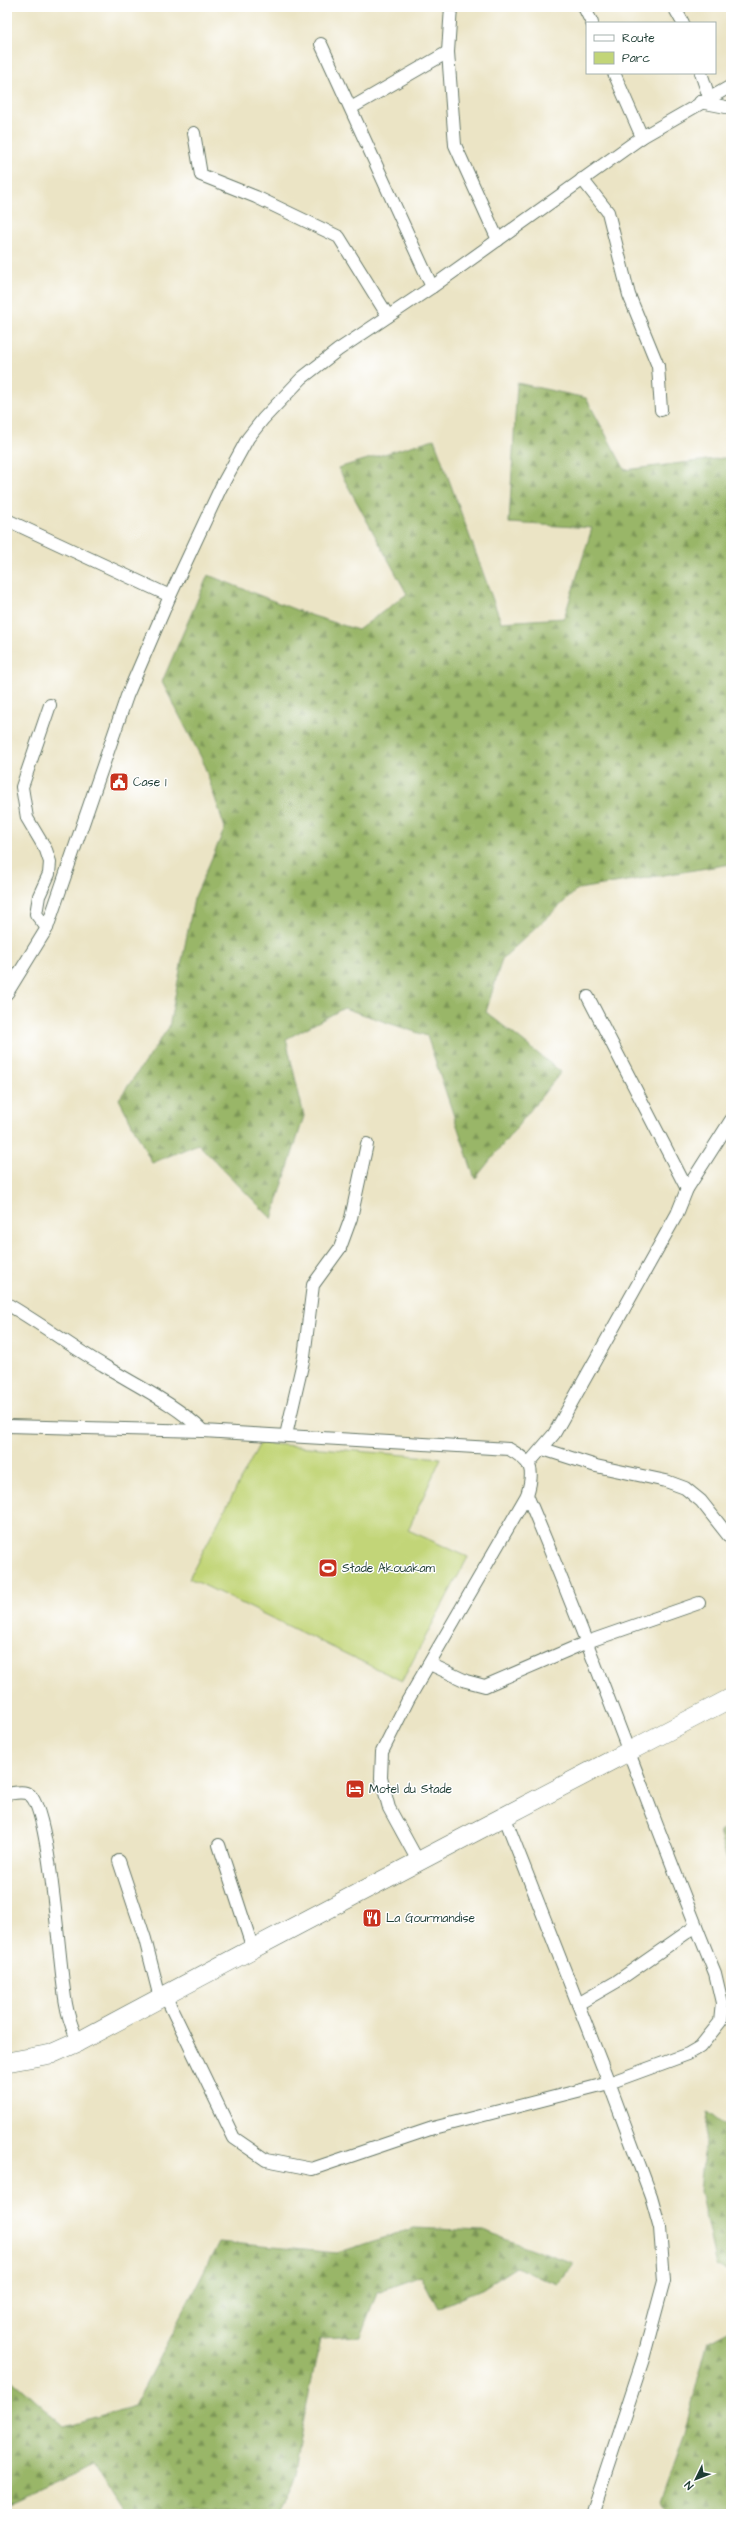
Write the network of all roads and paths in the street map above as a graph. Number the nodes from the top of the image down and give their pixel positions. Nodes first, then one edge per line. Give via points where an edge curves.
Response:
1 (451, 7) edge
2 (584, 7) edge
3 (674, 7) edge
4 (592, 22) edge
5 (682, 22) edge
6 (321, 44) dead end
7 (448, 52) junction
8 (614, 74) edge
9 (701, 74) edge
10 (731, 86) edge
11 (705, 100) junction
12 (350, 108) junction
13 (731, 108) edge
14 (194, 133) dead end
15 (642, 138) junction
16 (582, 179) junction
17 (498, 240) junction
18 (432, 287) junction
19 (388, 316) junction
20 (661, 410) dead end
21 (7, 520) edge
22 (170, 596) junction
23 (50, 705) dead end
24 (48, 928) junction
25 (7, 993) edge
26 (588, 997) dead end
27 (731, 1120) edge
28 (366, 1144) dead end
29 (687, 1190) junction
30 (7, 1304) edge
31 (7, 1426) edge
32 (202, 1431) junction
33 (286, 1436) junction
34 (543, 1449) junction
35 (529, 1463) junction
36 (527, 1495) junction
37 (731, 1539) edge
38 (699, 1603) dead end
39 (587, 1642) junction
40 (430, 1664) junction
41 (731, 1698) edge
42 (628, 1752) junction
43 (7, 1794) edge
44 (505, 1818) junction
45 (219, 1845) dead end
46 (119, 1861) dead end
47 (418, 1861) junction
48 (696, 1926) junction
49 (253, 1949) junction
50 (162, 1996) junction
51 (578, 2004) junction
52 (78, 2042) junction
53 (7, 2062) edge
54 (610, 2083) junction
55 (592, 2514) edge

1 - 7 street
2 - 4 street
3 - 5 street
6 - 12 street
7 - 12 street
7 - 17 street via 455,145
8 - 15 street
9 - 11 street
10 - 11 street
11 - 13 street
11 - 15 street
12 - 18 street
14 - 19 street via 201,175 256,197 339,237
15 - 16 street
16 - 17 street
16 - 20 street via 608,212 629,295 658,366
17 - 18 street
18 - 19 street
19 - 22 street via 302,378 248,438 221,487
21 - 22 street
22 - 24 street via 127,696
23 - 24 street via 22,787 27,818 46,850 50,862 49,874 39,896 36,914
24 - 25 street
26 - 29 street
27 - 29 street
28 - 33 street via 356,1198 340,1248 313,1285 304,1357
29 - 34 street via 677,1214 572,1404
30 - 32 street via 102,1365 156,1395
31 - 32 street
32 - 33 street
33 - 35 street via 508,1448
34 - 35 street
34 - 37 street via 596,1466 666,1481 685,1488 701,1501
35 - 36 street via 532,1476
36 - 39 street via 566,1585
36 - 40 street
38 - 39 street
39 - 40 street via 485,1686 466,1681
39 - 42 street
40 - 47 street via 382,1752 381,1778 388,1808
41 - 42 highway
42 - 44 highway
42 - 48 street
43 - 52 street via 23,1792 31,1796 40,1816 58,1918 66,2005
44 - 47 highway
44 - 51 street
45 - 49 street
46 - 50 street
47 - 49 highway
48 - 51 street via 616,1982
48 - 54 street via 715,1973 722,2003 720,2022 700,2047 688,2054
49 - 50 highway
50 - 52 highway
50 - 54 street via 234,2138 266,2160 312,2169 433,2128
51 - 54 street
52 - 53 highway via 51,2054
54 - 55 street via 651,2196 658,2222 664,2281 643,2359

